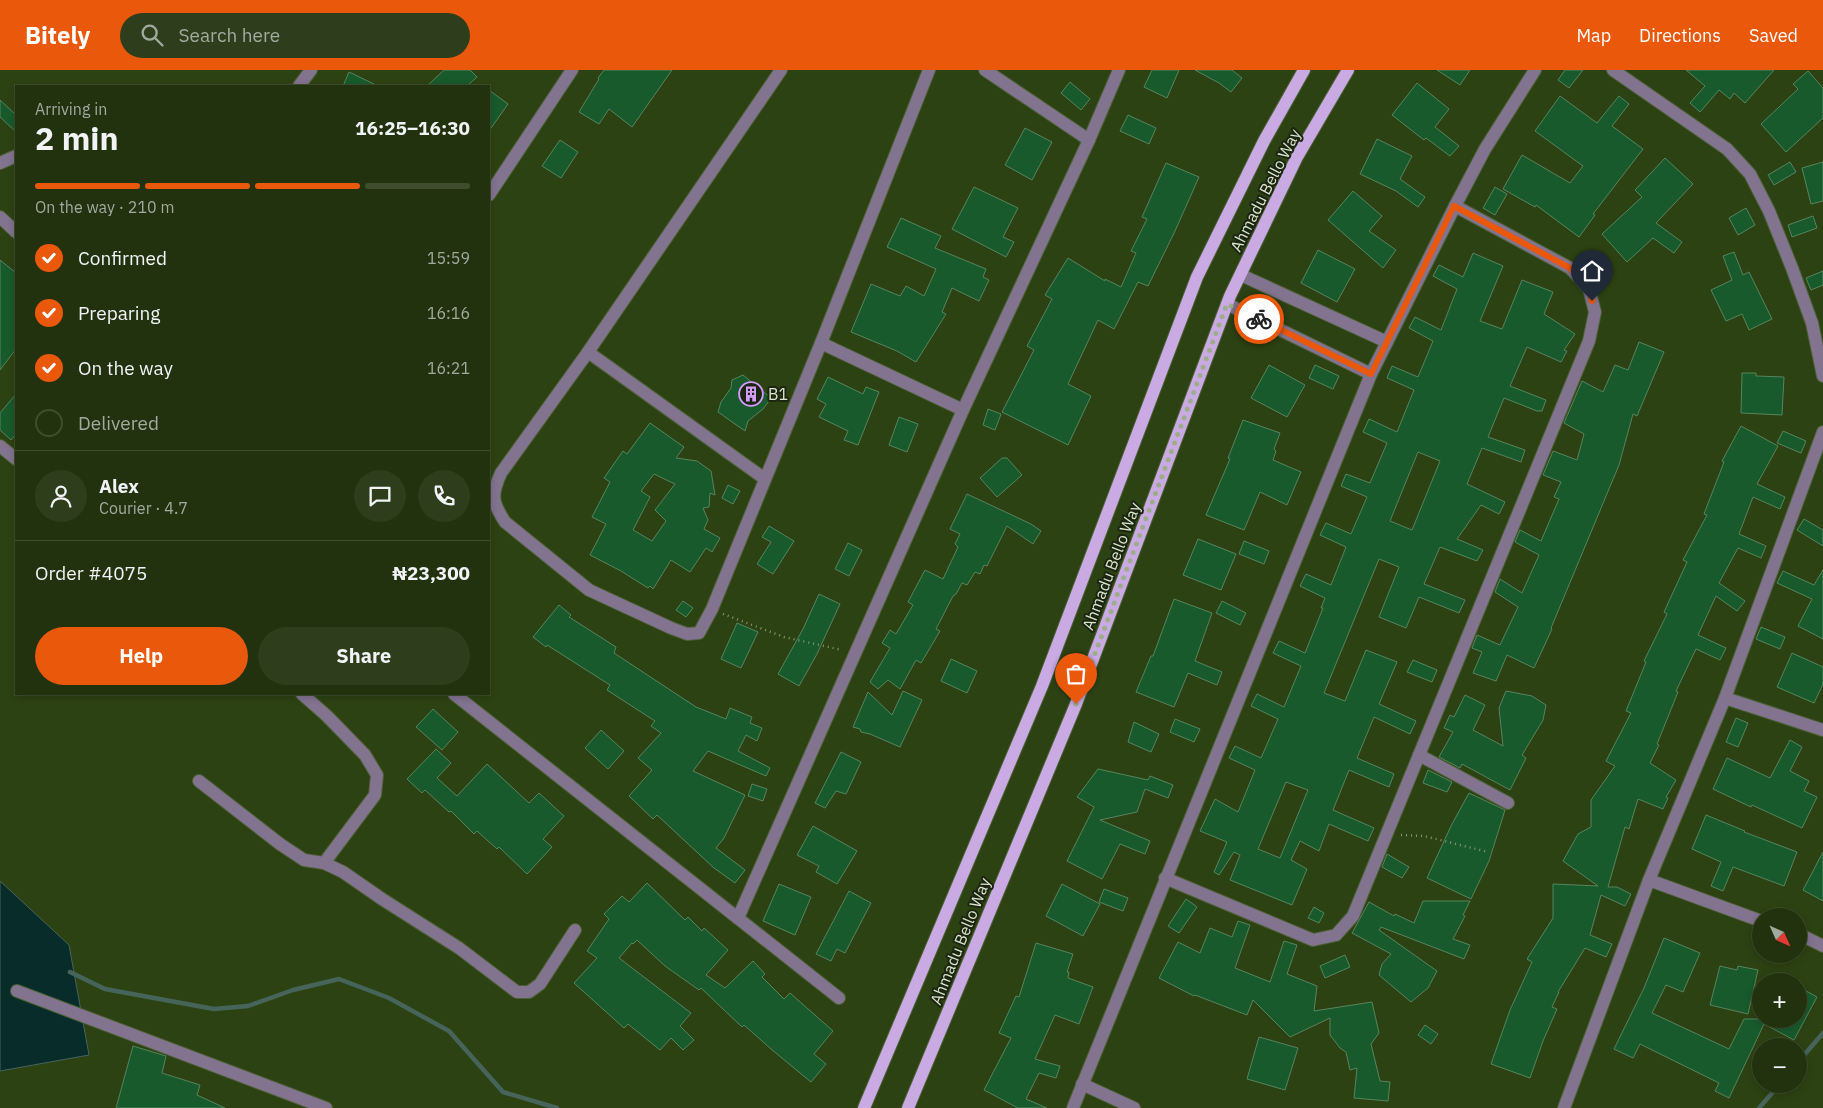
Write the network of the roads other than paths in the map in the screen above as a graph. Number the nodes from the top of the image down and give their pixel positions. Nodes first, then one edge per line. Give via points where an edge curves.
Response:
1 (311, 70) edge
2 (572, 70) edge
3 (781, 70) edge
4 (929, 70) edge
5 (985, 70) edge
6 (1118, 70) edge
7 (1304, 70) edge
8 (1348, 70) edge
9 (1535, 70) edge
10 (1613, 70) edge
11 (300, 85) edge
12 (1089, 140) junction
13 (15, 156) edge
14 (0, 163) edge
15 (490, 193) edge
16 (1454, 206) junction
17 (0, 217) edge
18 (15, 231) edge
19 (1241, 275) junction
20 (1227, 304) junction
21 (1387, 342) junction
22 (821, 343) junction
23 (588, 352) junction
24 (1371, 374) junction
25 (1823, 376) edge
26 (964, 410) junction
27 (1823, 432) edge
28 (0, 446) edge
29 (15, 458) edge
30 (765, 479) junction
31 (303, 695) edge
32 (455, 695) edge
33 (1725, 698) junction
34 (1823, 730) edge
35 (1419, 754) junction
36 (199, 781) dead end
37 (1508, 803) dead end
38 (324, 863) junction
39 (1165, 878) junction
40 (1648, 880) junction
41 (738, 918) junction
42 (1752, 918) edge
43 (575, 930) dead end
44 (1808, 938) edge
45 (1823, 946) edge
46 (17, 991) dead end
47 (839, 998) dead end
48 (1082, 1084) junction
49 (326, 1108) edge
50 (864, 1108) edge
51 (908, 1108) edge
52 (1073, 1108) edge
53 (1134, 1108) edge
54 (1564, 1108) edge

1 - 11 street
2 - 15 street
3 - 23 street
4 - 22 street
5 - 12 street
6 - 12 street
7 - 50 main road, Ahmadu Bello Way via 1197,277 1042,686
8 - 19 main road, Ahmadu Bello Way via 1297,157
9 - 16 street via 1485,149
10 - 25 street via 1727,148 1750,174 1769,211 1812,323
12 - 26 street
13 - 14 street
16 - 21 street
16 - 35 street via 1570,268 1589,289 1595,312 1589,341
17 - 18 street
19 - 20 main road, Ahmadu Bello Way
19 - 21 street
20 - 24 street
20 - 51 main road, Ahmadu Bello Way via 1076,704
21 - 24 street
22 - 26 street
22 - 30 street
23 - 30 street
23 - 30 street via 501,473 494,489 496,508 505,522 589,590 671,628 687,634 699,633
24 - 39 street
26 - 41 street
27 - 33 street
28 - 29 street
31 - 38 street via 365,755 377,775 375,795
32 - 41 street
33 - 34 street
33 - 40 street
35 - 37 street
35 - 39 street via 1353,916 1336,935 1313,940
36 - 38 street via 288,850 304,860
38 - 43 street via 460,948 517,992 529,992 540,984
39 - 48 street
40 - 42 street
40 - 54 street
41 - 47 street
44 - 45 street
46 - 49 street
48 - 52 street
48 - 53 street

